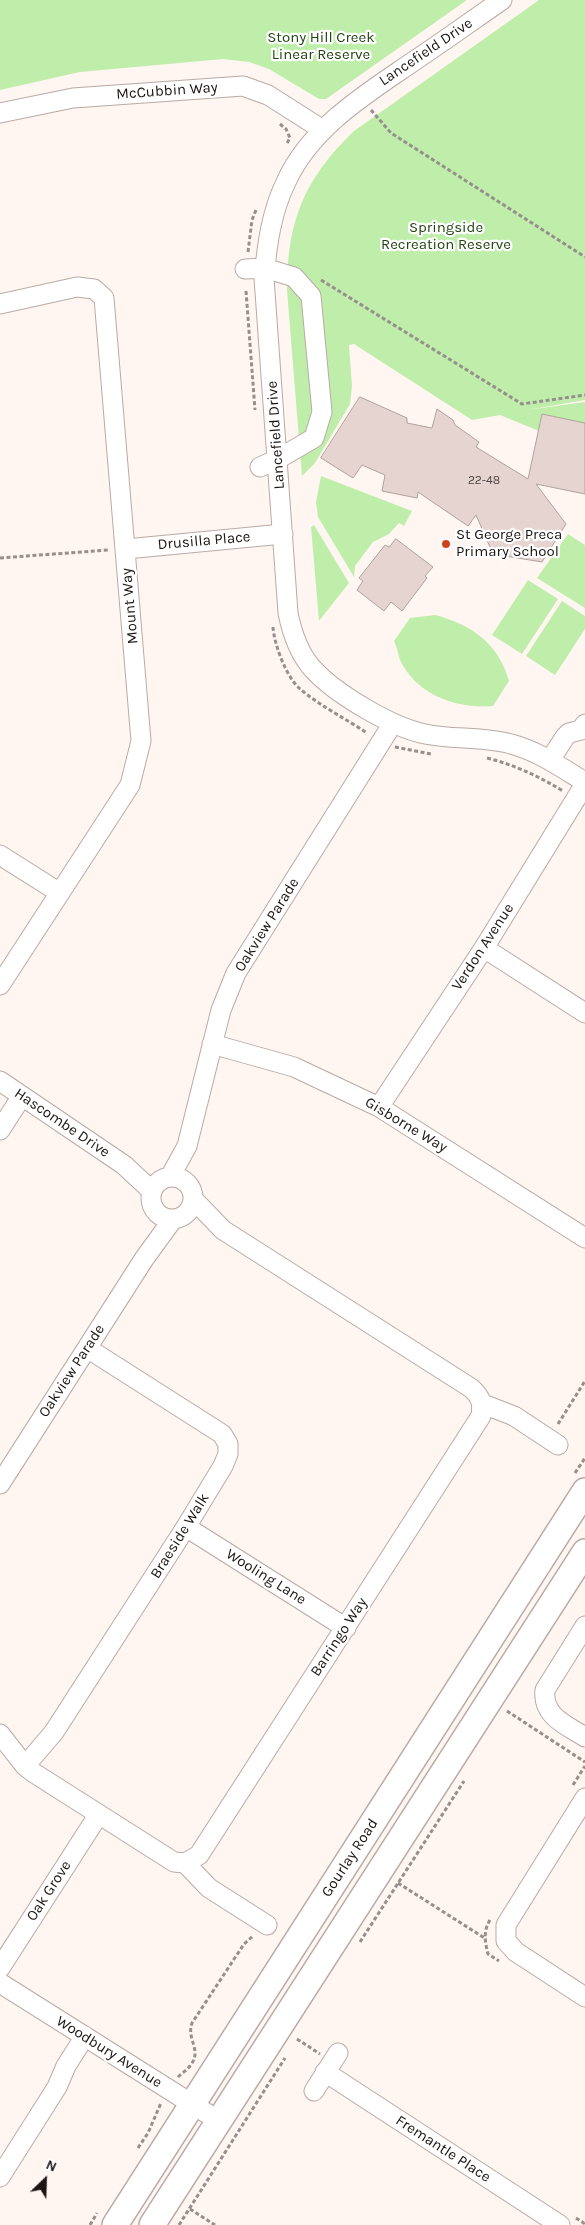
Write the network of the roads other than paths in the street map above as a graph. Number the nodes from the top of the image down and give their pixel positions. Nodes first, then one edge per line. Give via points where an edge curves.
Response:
1 (502, 0) edge
2 (0, 113) edge
3 (323, 130) junction
4 (265, 268) junction
5 (246, 269) dead end
6 (0, 304) edge
7 (278, 459) junction
8 (260, 467) dead end
9 (283, 534) junction
10 (117, 550) junction
11 (393, 723) junction
12 (585, 724) edge
13 (550, 760) junction
14 (585, 783) edge
15 (0, 855) edge
16 (60, 893) junction
17 (484, 948) junction
18 (0, 985) edge
19 (585, 1014) edge
20 (212, 1044) junction
21 (0, 1081) edge
22 (22, 1096) junction
23 (379, 1107) junction
24 (0, 1130) edge
25 (173, 1186) junction
26 (171, 1216) junction
27 (223, 1230) junction
28 (585, 1238) edge
29 (87, 1348) junction
30 (483, 1404) junction
31 (558, 1446) dead end
32 (580, 1483) edge
33 (0, 1484) edge
34 (186, 1527) junction
35 (585, 1552) edge
36 (585, 1626) edge
37 (346, 1628) junction
38 (0, 1734) edge
39 (585, 1738) edge
40 (25, 1766) junction
41 (585, 1798) edge
42 (99, 1814) junction
43 (185, 1863) junction
44 (261, 1930) road end
45 (0, 1968) edge
46 (0, 1983) edge
47 (585, 1997) edge
48 (88, 2038) junction
49 (314, 2091) dead end
50 (192, 2104) junction
51 (219, 2121) junction
52 (0, 2177) edge
53 (108, 2217) edge
54 (159, 2222) edge
55 (560, 2225) edge

1 - 3 street, Lancefield Drive via 361,98
2 - 3 street, McCubbin Way via 72,98 243,86 268,94
3 - 4 street, Lancefield Drive via 286,181 273,215
4 - 5 street
4 - 7 street, Lancefield Drive
4 - 7 street via 294,277 311,296 322,412 314,438
6 - 10 street, Mount Way via 77,287 94,289 104,298
7 - 8 street
7 - 9 street, Lancefield Drive
9 - 10 street, Drusilla Place
9 - 11 street, Lancefield Drive via 288,613 300,651 329,684
10 - 16 street, Mount Way via 141,741 130,784
11 - 13 street, Lancefield Drive via 424,734 511,744
11 - 20 street, Oakview Parade via 236,973
12 - 13 street via 582,730 564,737
13 - 14 street, Lancefield Drive
14 - 17 street, Verdon Avenue
15 - 16 street
16 - 18 street, Mount Way
17 - 19 street
17 - 23 street, Verdon Avenue
20 - 23 street, Gisborne Way via 294,1067
20 - 25 street, Oakview Parade via 187,1146
21 - 22 street, Hascombe Drive
22 - 24 street
22 - 25 street, Hascombe Drive via 124,1166
23 - 28 street, Gisborne Way
25 - 26 street, Oakview Parade via 192,1207
25 - 26 street, Oakview Parade via 151,1202
25 - 27 street
26 - 27 street
26 - 29 street, Oakview Parade
27 - 30 street via 471,1388
29 - 33 street, Oakview Parade
29 - 34 street, Braeside Walk via 222,1434 228,1444 223,1466
30 - 31 street via 514,1416
30 - 37 street, Barringo Way via 481,1416
32 - 50 main road, Gourlay Road
34 - 37 street, Wooling Lane
34 - 40 street, Braeside Walk via 50,1737
35 - 51 main road
36 - 39 street via 545,1690 544,1698 551,1714
37 - 43 street, Barringo Way via 199,1855
38 - 40 street
40 - 42 street
41 - 47 street via 506,1924 506,1941 516,1952
42 - 43 street via 174,1862
42 - 45 street, Oak Grove
43 - 44 street via 209,1888
46 - 48 street, Woodbury Avenue
48 - 50 street, Woodbury Avenue
48 - 52 street via 72,2070 57,2087
49 - 55 street, Fremantle Place via 332,2062
50 - 51 street, Woodbury Avenue
50 - 53 main road, Gourlay Road
51 - 54 main road

